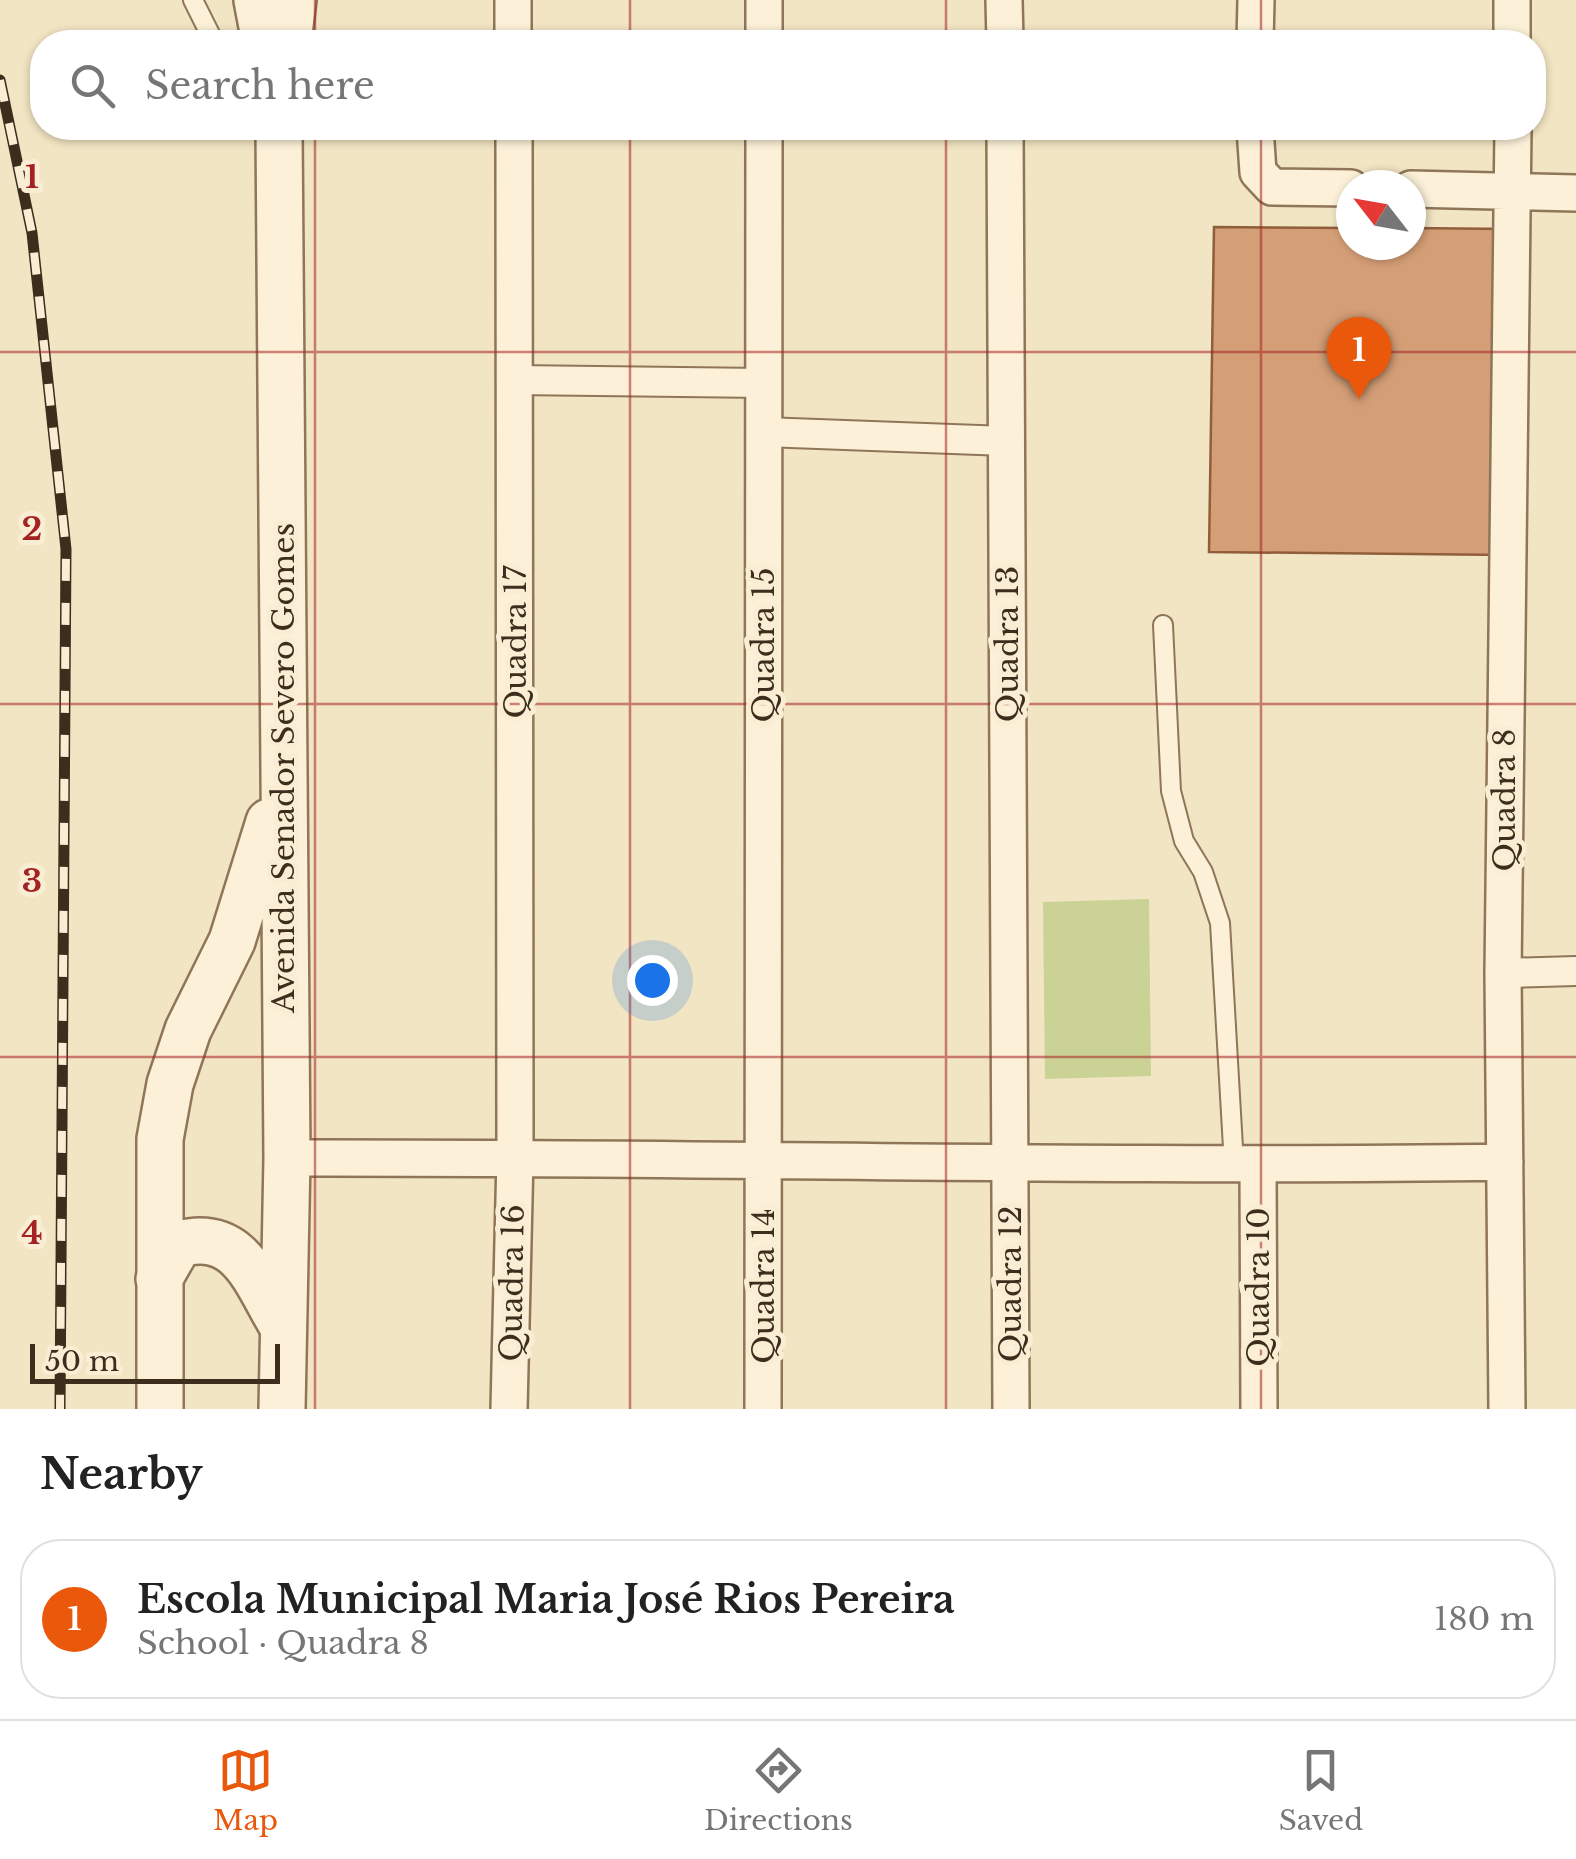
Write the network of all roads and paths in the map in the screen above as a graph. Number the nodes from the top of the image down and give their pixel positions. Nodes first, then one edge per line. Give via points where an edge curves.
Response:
1 (193, 0) edge
2 (257, 0) edge
3 (293, 0) edge
4 (513, 0) edge
5 (764, 0) edge
6 (1004, 0) edge
7 (1256, 0) edge
8 (1512, 0) edge
9 (208, 30) edge
10 (263, 30) edge
11 (289, 30) edge
12 (513, 30) edge
13 (764, 30) edge
14 (1004, 30) edge
15 (1256, 30) edge
16 (1512, 30) edge
17 (261, 140) edge
18 (279, 140) edge
19 (514, 140) edge
20 (764, 140) edge
21 (1005, 140) edge
22 (1256, 140) edge
23 (1513, 140) edge
24 (281, 180) junction
25 (1336, 188) edge
26 (1426, 189) edge
27 (1514, 192) junction
28 (1576, 193) edge
29 (514, 380) junction
30 (764, 383) junction
31 (764, 432) junction
32 (1006, 441) junction
33 (1163, 626) dead end
34 (282, 782) junction
35 (1576, 971) edge
36 (1503, 973) junction
37 (515, 1157) junction
38 (287, 1158) junction
39 (1010, 1160) junction
40 (1505, 1162) junction
41 (763, 1163) junction
42 (1246, 1165) junction
43 (159, 1279) junction
44 (283, 1327) junction
45 (160, 1409) edge
46 (282, 1409) edge
47 (509, 1409) edge
48 (763, 1409) edge
49 (1010, 1409) edge
50 (1259, 1409) edge
51 (1507, 1409) edge

1 - 9 lane
2 - 10 street
3 - 11 street
4 - 12 street
5 - 13 street
6 - 14 street
7 - 15 street
8 - 16 street
17 - 24 lane
18 - 24 street, Avenida Senador Severo Gomes
19 - 29 street, Quadra 17
20 - 30 street, Quadra 15
21 - 32 street, Quadra 13
22 - 25 street via 1258,172 1272,187
23 - 27 street, Quadra 8
24 - 34 street, Avenida Senador Severo Gomes
26 - 27 street
27 - 28 street
27 - 36 street, Quadra 8
29 - 30 street
29 - 37 street, Quadra 17
30 - 31 street, Quadra 15
31 - 32 street
31 - 41 street, Quadra 15
32 - 39 street, Quadra 13
33 - 42 lane via 1170,791 1220,922
34 - 38 street, Avenida Senador Severo Gomes
34 - 43 street via 232,941 170,1084 160,1139
35 - 36 street
36 - 40 street, Quadra 8
37 - 38 street
37 - 41 street
37 - 47 street, Quadra 16
38 - 44 street, Avenida Senador Severo Gomes
39 - 41 street
39 - 42 street
39 - 49 street, Quadra 12
40 - 42 street
40 - 51 street, Quadra 8
41 - 48 street, Quadra 14
42 - 50 street, Quadra 10
43 - 44 street via 178,1244 206,1237 232,1248
43 - 45 street
44 - 46 street, Avenida Senador Severo Gomes

